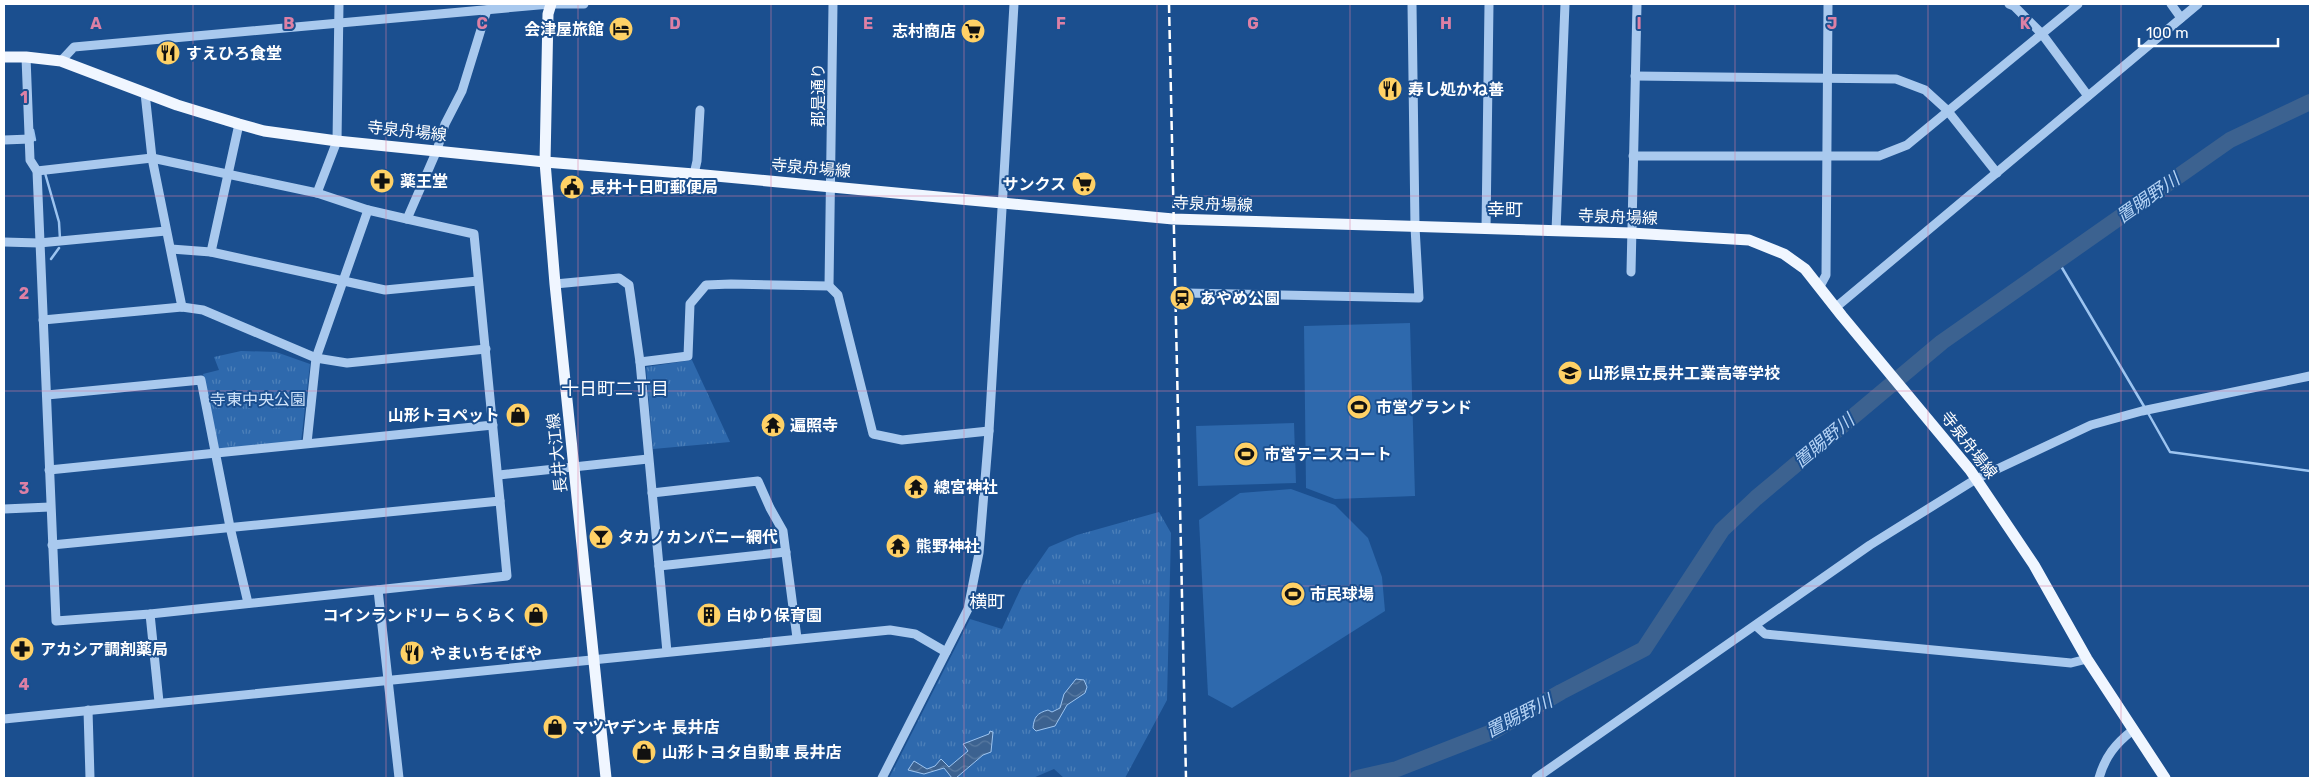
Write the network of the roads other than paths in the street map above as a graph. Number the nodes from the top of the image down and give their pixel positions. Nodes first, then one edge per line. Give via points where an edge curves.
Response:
1 (339, 4) edge
2 (551, 4) edge
3 (584, 4) edge
4 (833, 4) edge
5 (1014, 4) edge
6 (1412, 4) edge
7 (1489, 4) edge
8 (1564, 4) edge
9 (1637, 4) edge
10 (1828, 4) edge
11 (2012, 4) edge
12 (2078, 4) edge
13 (2171, 4) edge
14 (2198, 4) edge
15 (487, 10) junction
16 (2182, 18) junction
17 (338, 24) junction
18 (2042, 34) junction
19 (4, 57) edge
20 (26, 57) junction
21 (61, 61) junction
22 (1635, 76) junction
23 (1828, 78) junction
24 (145, 93) junction
25 (2088, 96) junction
26 (700, 110) dead end
27 (1947, 110) junction
28 (239, 124) junction
29 (4, 140) edge
30 (30, 140) junction
31 (337, 140) junction
32 (437, 150) junction
33 (1633, 156) junction
34 (1827, 157) junction
35 (152, 158) junction
36 (545, 162) junction
37 (37, 171) junction
38 (1997, 173) junction
39 (694, 174) junction
40 (228, 175) junction
41 (832, 187) junction
42 (317, 193) junction
43 (1002, 203) junction
44 (368, 210) junction
45 (407, 219) junction
46 (1415, 227) junction
47 (1486, 229) junction
48 (166, 231) junction
49 (1556, 231) junction
50 (1631, 233) junction
51 (4, 242) edge
52 (39, 243) junction
53 (171, 249) junction
54 (211, 252) junction
55 (1631, 272) dead end
56 (343, 279) junction
57 (478, 281) junction
58 (556, 284) junction
59 (829, 286) junction
60 (1819, 288) junction
61 (1186, 292) dead end
62 (182, 307) junction
63 (1838, 312) junction
64 (43, 320) junction
65 (486, 349) junction
66 (316, 358) junction
67 (640, 362) junction
68 (2310, 376) edge
69 (47, 395) junction
70 (492, 425) junction
71 (989, 431) junction
72 (307, 443) junction
73 (216, 452) junction
74 (648, 459) junction
75 (575, 467) junction
76 (49, 470) junction
77 (499, 475) junction
78 (1973, 475) junction
79 (652, 493) junction
80 (500, 501) junction
81 (50, 507) junction
82 (4, 509) edge
83 (230, 527) junction
84 (52, 545) junction
85 (786, 552) junction
86 (659, 566) junction
87 (378, 590) junction
88 (248, 603) junction
89 (150, 614) junction
90 (1756, 626) junction
91 (796, 638) junction
92 (667, 652) junction
93 (946, 652) junction
94 (2088, 659) junction
95 (596, 660) junction
96 (389, 679) junction
97 (159, 702) junction
98 (88, 710) junction
99 (4, 718) edge
100 (2133, 730) junction
101 (90, 778) edge
102 (399, 778) edge
103 (606, 778) edge
104 (882, 778) edge
105 (1536, 778) edge
106 (2099, 778) edge
107 (2165, 778) edge

1 - 17 street
2 - 3 street
2 - 15 street
2 - 36 main road, 長井大江線 via 548,14
4 - 41 street, 郡是通り
5 - 43 street
6 - 46 street
7 - 47 street
8 - 49 street
9 - 22 street
10 - 23 street
11 - 18 street
12 - 18 street
13 - 16 street
14 - 16 street
15 - 17 street
15 - 32 street via 462,91 445,124
16 - 25 street
17 - 21 street via 74,47
17 - 31 street
18 - 25 street
18 - 27 street
19 - 20 main road, 寺泉舟場線
20 - 21 main road, 寺泉舟場線
20 - 30 street
21 - 24 main road, 寺泉舟場線
22 - 23 street
22 - 33 street
23 - 27 street via 1896,79 1925,90
23 - 34 street
24 - 28 main road, 寺泉舟場線
24 - 35 street
25 - 38 street
26 - 39 street
27 - 34 street via 1907,145 1879,156
27 - 38 street
28 - 31 main road, 寺泉舟場線 via 264,131
28 - 40 street
29 - 30 street
30 - 37 street via 30,160
31 - 32 main road, 寺泉舟場線
31 - 42 street
32 - 36 main road, 寺泉舟場線
32 - 45 street
33 - 34 street
33 - 50 street
34 - 60 street via 1826,275
35 - 37 street
35 - 40 street
35 - 48 street
36 - 39 main road, 寺泉舟場線
36 - 58 main road, 長井大江線
37 - 52 street
38 - 63 street
39 - 41 main road, 寺泉舟場線
40 - 42 street
40 - 54 street
41 - 43 main road, 寺泉舟場線
41 - 59 street, 郡是通り
42 - 44 street
43 - 46 main road, 寺泉舟場線 via 1173,219
43 - 71 street
44 - 45 street
44 - 56 street
45 - 57 street via 474,234
46 - 47 main road, 寺泉舟場線
46 - 61 street via 1419,298
47 - 49 main road, 寺泉舟場線
48 - 52 street
48 - 53 street
49 - 50 main road, 寺泉舟場線
50 - 55 street
50 - 60 main road, 寺泉舟場線 via 1749,240 1784,254 1805,269
51 - 52 street
52 - 64 street
53 - 54 street
53 - 62 street
54 - 56 street
56 - 57 street via 385,290
56 - 66 street
57 - 65 street
58 - 67 street via 619,278 629,285
58 - 75 main road, 長井大江線
59 - 67 street via 706,285 690,304 688,356
59 - 71 street via 838,295 873,434 902,440
60 - 63 main road, 寺泉舟場線
62 - 64 street
62 - 66 street via 203,310
63 - 78 main road, 寺泉舟場線
64 - 69 street
65 - 66 street via 347,363
65 - 70 street
66 - 72 street
67 - 74 street
68 - 78 street via 2142,411 2091,425
69 - 73 street via 201,380
69 - 76 street
70 - 72 street
70 - 77 street
71 - 93 street via 979,553 968,609
72 - 73 street
73 - 76 street
73 - 83 street
74 - 75 street
74 - 79 street
75 - 77 street
75 - 95 main road, 長井大江線
76 - 81 street
77 - 80 street
78 - 90 street
78 - 94 main road, 寺泉舟場線 via 2034,566
79 - 85 street via 758,481 784,531
79 - 86 street
80 - 83 street
80 - 87 street via 507,576
81 - 82 street
81 - 84 street
83 - 84 street
83 - 88 street
84 - 89 street via 56,621
85 - 86 street
85 - 91 street
86 - 92 street
87 - 88 street
87 - 96 street
88 - 89 street
89 - 97 street
90 - 94 street via 1765,634 2071,663
90 - 105 street
91 - 92 street
91 - 93 street via 890,630 915,634
92 - 95 street
93 - 104 street
94 - 100 main road, 寺泉舟場線
95 - 96 street
95 - 103 main road, 長井大江線
96 - 97 street
96 - 102 street
97 - 98 street
98 - 99 street
98 - 101 street
100 - 106 street via 2116,743
100 - 107 main road, 寺泉舟場線

